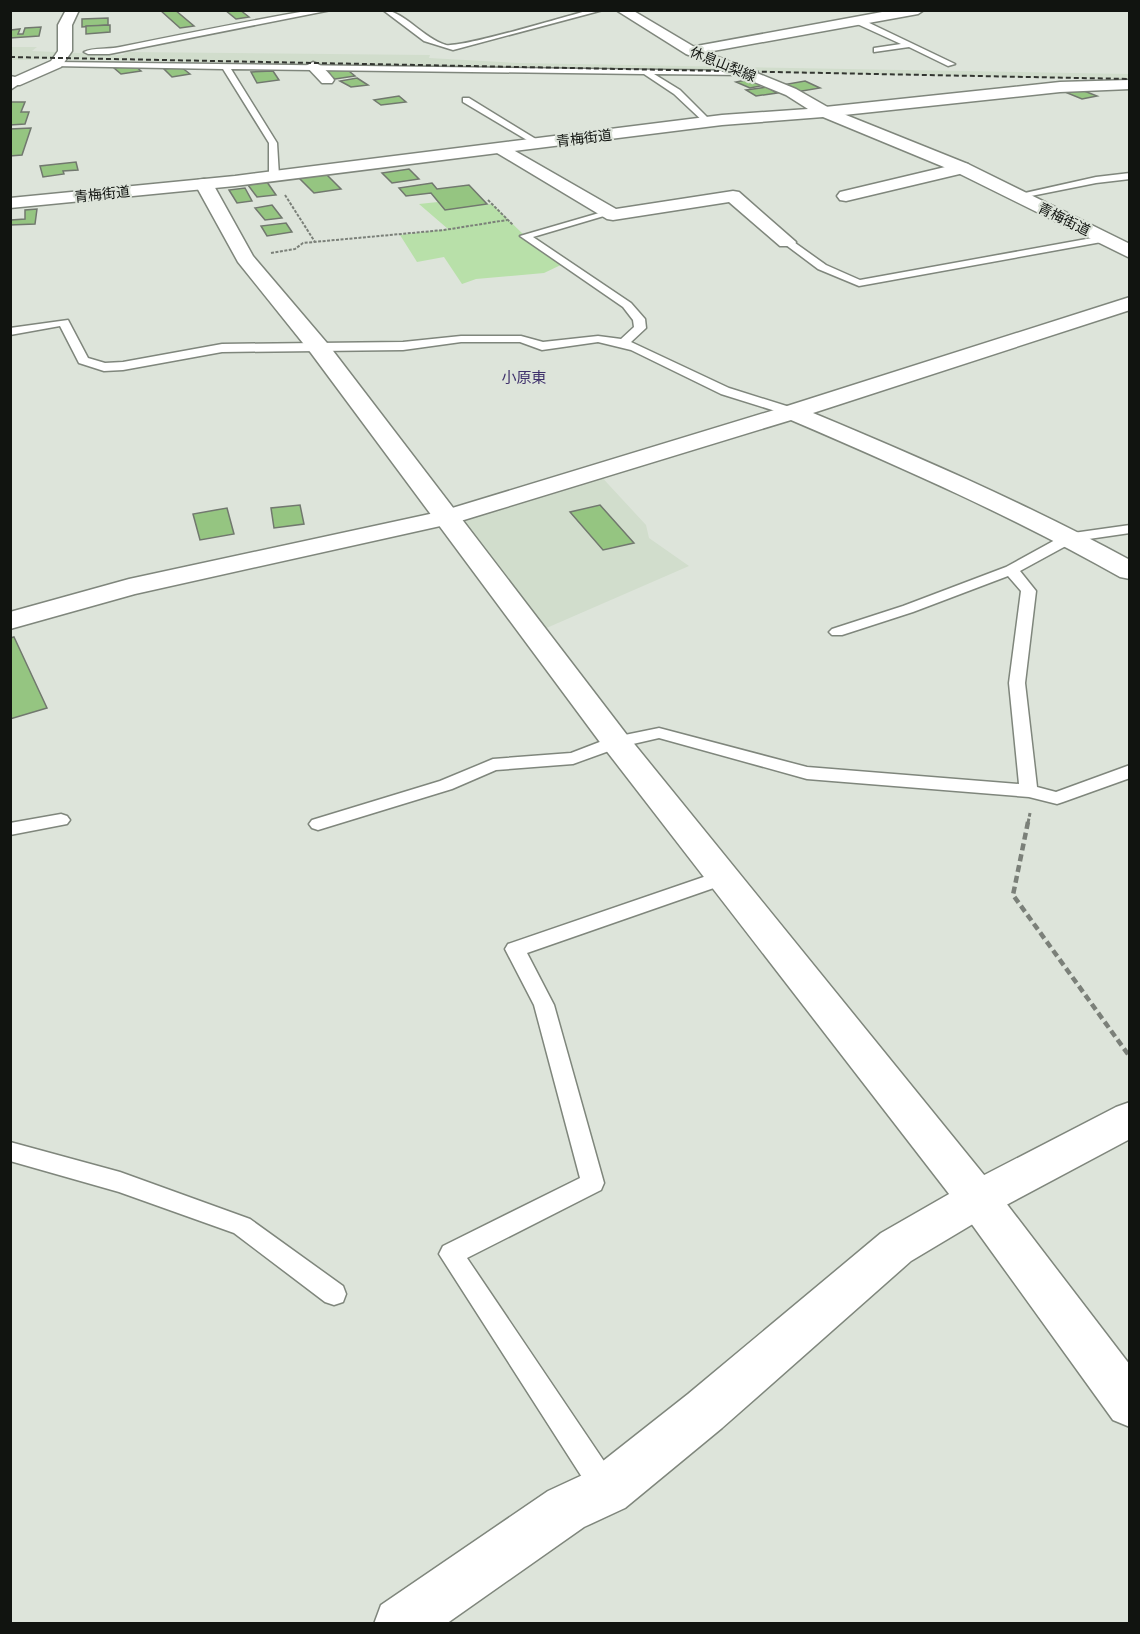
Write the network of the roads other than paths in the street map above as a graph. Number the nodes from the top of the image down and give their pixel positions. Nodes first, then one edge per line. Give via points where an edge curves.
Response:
1 (73, 10) edge
2 (328, 10) edge
3 (386, 10) edge
4 (600, 10) edge
5 (622, 10) edge
6 (918, 10) edge
7 (858, 21) junction
8 (911, 44) junction
9 (877, 50) dead end
10 (65, 51) junction
11 (691, 51) junction
12 (56, 64) junction
13 (951, 64) dead end
14 (225, 65) junction
15 (313, 66) junction
16 (647, 73) junction
17 (745, 73) junction
18 (327, 80) dead end
19 (12, 83) edge
20 (1130, 84) edge
21 (466, 100) dead end
22 (825, 112) junction
23 (707, 122) junction
24 (540, 144) junction
25 (503, 148) junction
26 (962, 168) junction
27 (274, 176) junction
28 (1130, 176) edge
29 (204, 184) junction
30 (846, 196) dead end
31 (1016, 196) junction
32 (10, 203) edge
33 (609, 213) junction
34 (1103, 239) junction
35 (787, 242) joint
36 (1130, 252) edge
37 (1130, 303) edge
38 (10, 332) edge
39 (623, 343) junction
40 (319, 348) junction
41 (792, 412) junction
42 (445, 518) junction
43 (1130, 529) edge
44 (1071, 537) junction
45 (1011, 570) junction
46 (1130, 571) edge
47 (10, 621) edge
48 (837, 632) dead end
49 (616, 742) junction
50 (1130, 771) edge
51 (1029, 791) junction
52 (62, 820) dead end
53 (318, 824) dead end
54 (10, 829) edge
55 (724, 877) junction
56 (1130, 1119) edge
57 (10, 1151) edge
58 (978, 1199) junction
59 (334, 1294) dead end
60 (1130, 1404) edge
61 (608, 1490) junction
62 (400, 1623) edge

1 - 10 street via 65,25
2 - 10 lane via 109,52
3 - 4 lane via 446,48
5 - 11 street, 休息山梨線
6 - 7 street
7 - 8 lane
7 - 11 street
8 - 9 lane
8 - 13 lane
10 - 12 street
11 - 17 street, 休息山梨線
12 - 14 lane
12 - 19 street
14 - 15 lane
14 - 27 lane via 273,143
15 - 16 lane
15 - 18 street
16 - 17 lane
16 - 23 lane via 677,92
17 - 22 street, 休息山梨線 via 791,92
20 - 22 street via 1060,87
21 - 24 lane
22 - 23 street, 青梅街道
22 - 26 street, 青梅街道
23 - 24 street, 青梅街道
24 - 25 street, 青梅街道
25 - 27 street, 青梅街道
25 - 33 street
26 - 30 street
26 - 31 street, 青梅街道
27 - 29 street, 青梅街道
28 - 31 lane
29 - 32 street, 青梅街道
29 - 40 street via 245,258
31 - 34 street, 青梅街道
33 - 35 street via 734,196
33 - 39 lane via 525,236 627,305 639,319 640,328
34 - 35 lane via 859,283 822,267
34 - 36 street, 青梅街道
37 - 41 street
38 - 40 lane via 64,322 83,360 104,367 222,348
39 - 40 lane via 598,339 542,345 521,339 461,339 403,346
39 - 41 lane via 684,368 718,388
40 - 42 street
41 - 42 street
41 - 44 street
42 - 47 street via 129,587
42 - 49 street
43 - 44 lane
44 - 45 lane
44 - 46 street
45 - 48 lane
45 - 51 lane via 1029,591 1017,683
49 - 51 lane via 659,732 807,773
49 - 53 lane via 573,758 493,765 446,785
49 - 55 street
50 - 51 lane via 1057,798
52 - 54 lane
55 - 58 street
55 - 61 lane via 515,950 544,1005 593,1183 451,1254
56 - 58 street
57 - 59 lane via 120,1182 242,1226
58 - 60 street
58 - 61 street via 896,1246
61 - 62 street via 566,1509

